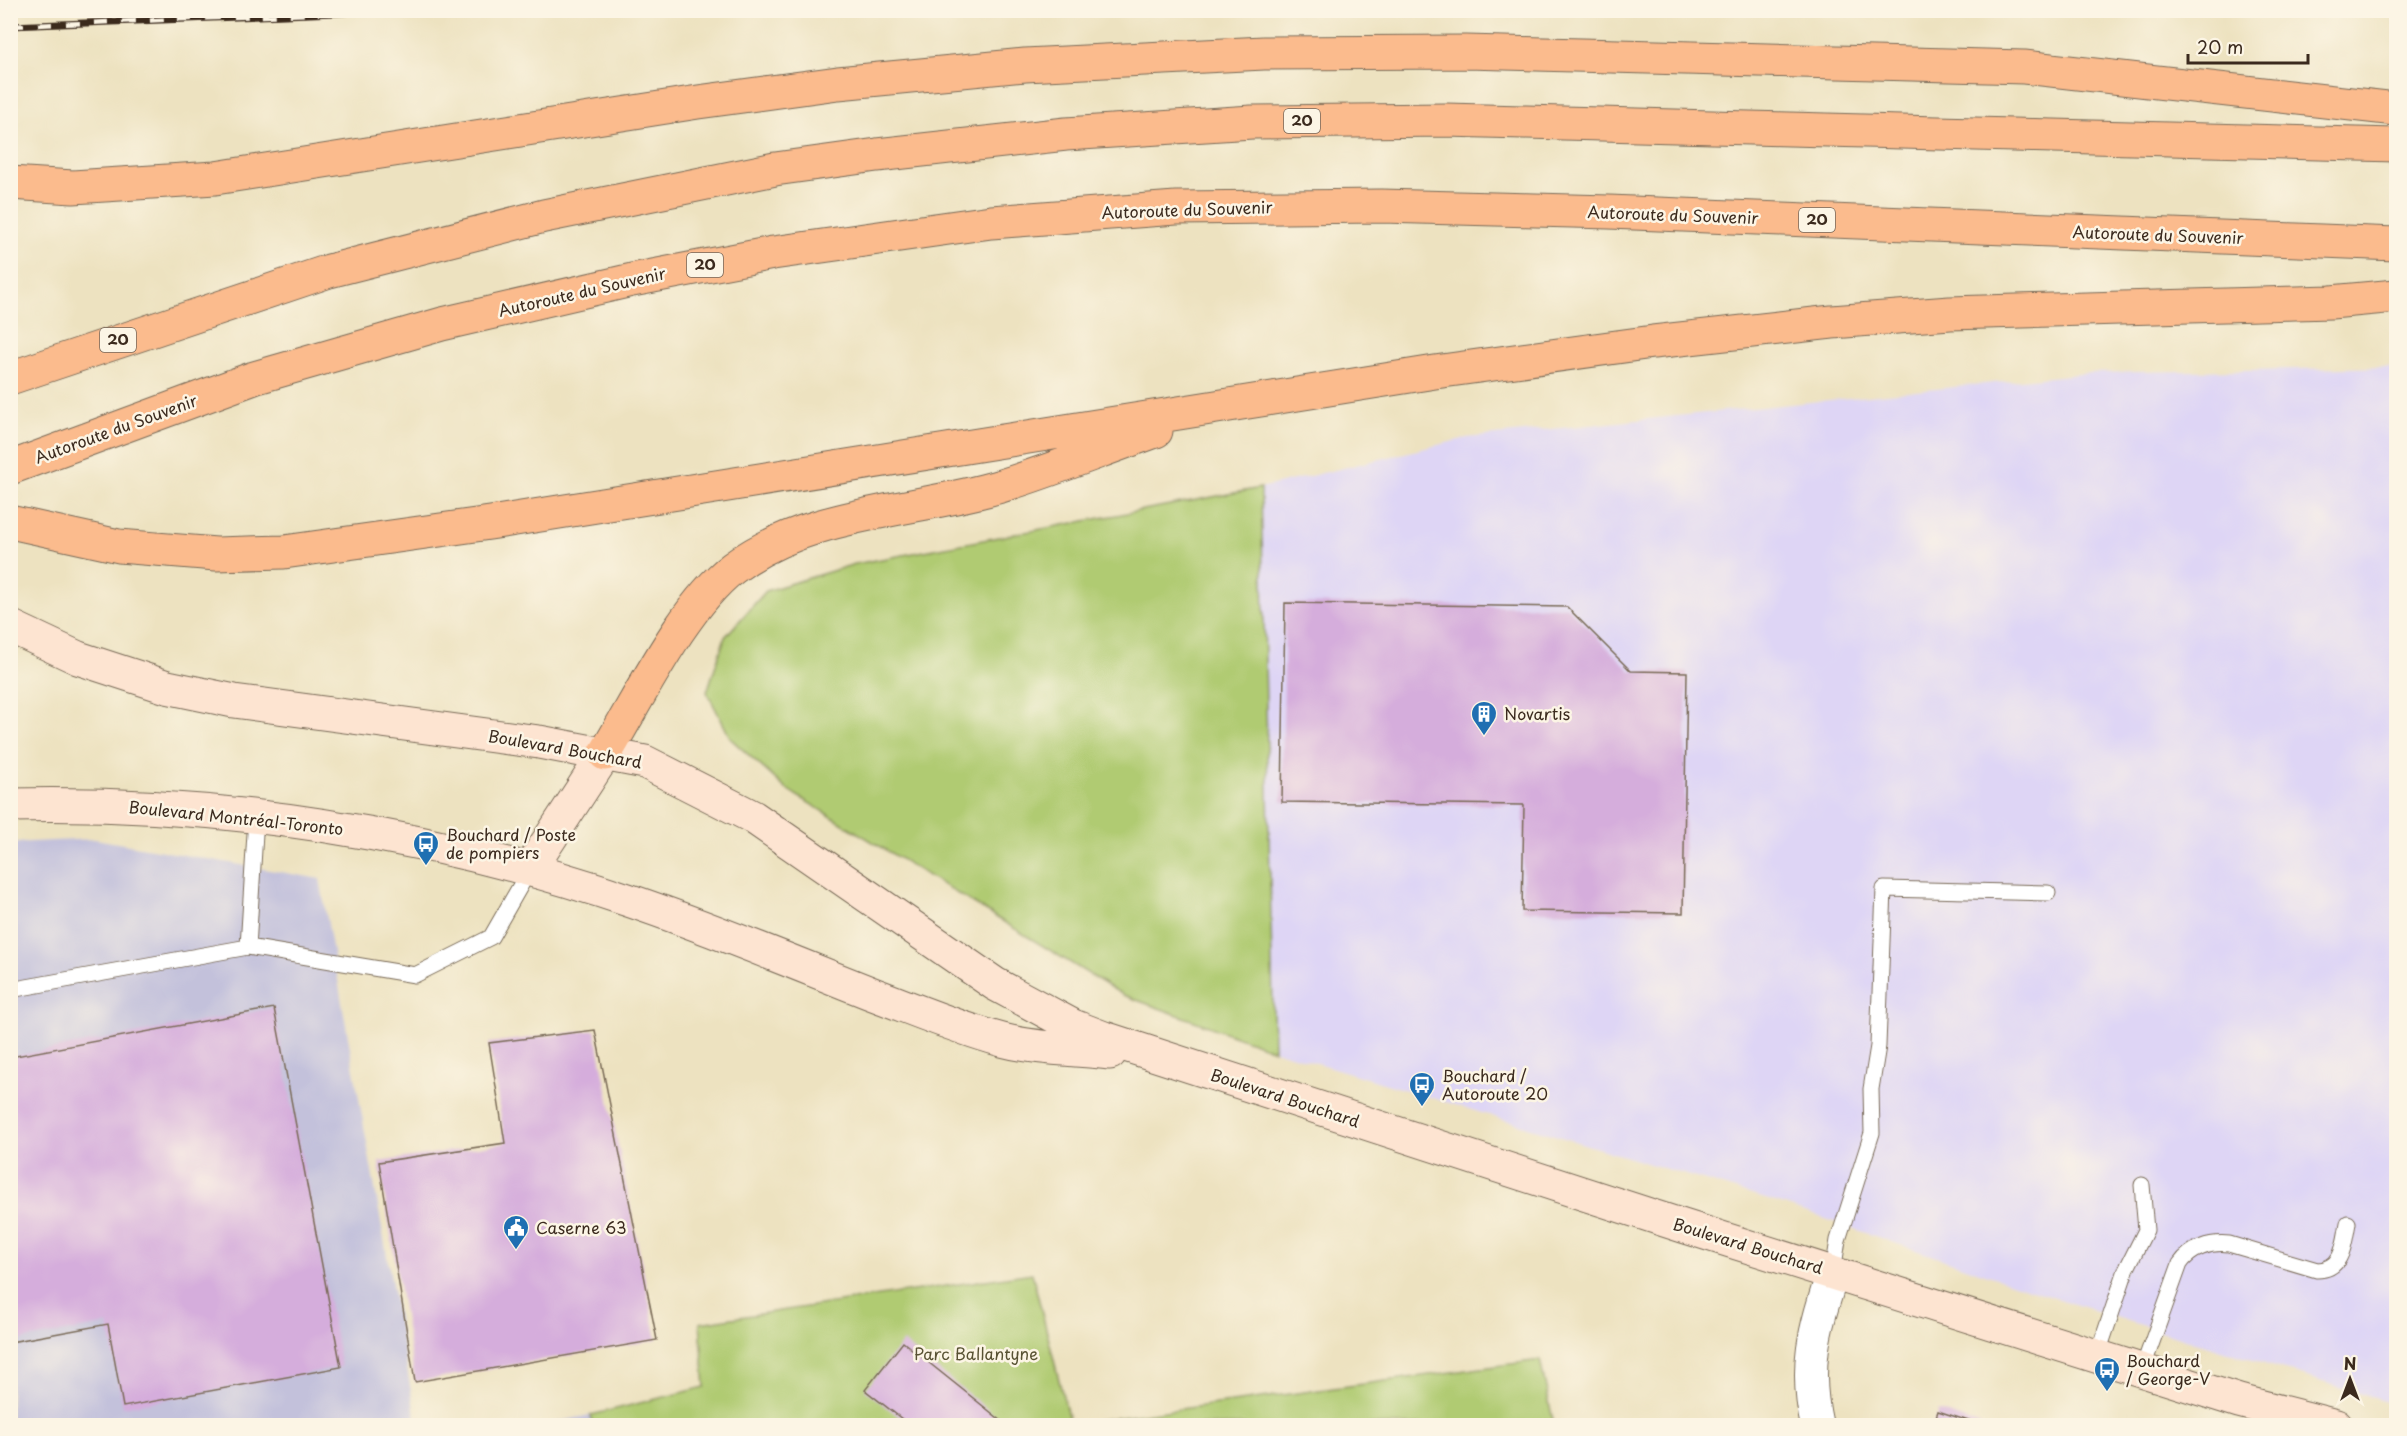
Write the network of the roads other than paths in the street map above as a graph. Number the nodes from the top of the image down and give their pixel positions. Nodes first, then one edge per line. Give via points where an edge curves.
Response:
1 (2397, 109) edge
2 (2397, 145) edge
3 (10, 183) edge
4 (2397, 244) edge
5 (2397, 296) edge
6 (10, 378) edge
7 (1231, 405) junction
8 (10, 468) edge
9 (10, 522) edge
10 (10, 626) edge
11 (605, 754) junction
12 (10, 805) edge
13 (256, 817) junction
14 (530, 869) junction
15 (2048, 893) dead end
16 (248, 947) junction
17 (10, 990) edge
18 (1162, 1058) junction
19 (2142, 1185) dead end
20 (2348, 1223) dead end
21 (1833, 1272) junction
22 (2097, 1356) junction
23 (2142, 1370) junction
24 (1817, 1425) edge
25 (2336, 1425) edge

1 - 3 highway via 2024,67 1476,52 1264,53 1025,65 838,83 215,178 103,186
2 - 6 highway, 20 via 1446,120 1252,122 1055,135 775,169 544,216 318,274
4 - 8 highway, Autoroute du Souvenir / 20 via 1392,206 1176,208 991,222 773,252 442,324 254,378
5 - 7 highway via 2331,302 1999,310 1832,322 1527,358
7 - 9 highway via 403,537 284,552 216,554 119,546
7 - 11 highway via 1000,486 830,524 764,549 734,568 695,608
10 - 11 main road, Boulevard Bouchard via 78,658 167,687 234,701 488,734
11 - 14 main road
11 - 18 main road, Boulevard Bouchard via 645,762 732,805 995,984 1073,1026
12 - 13 main road, Boulevard Montréal-Toronto via 129,806
13 - 14 main road, Boulevard Montréal-Toronto via 387,836
13 - 16 lane
14 - 16 lane via 491,937 415,975
14 - 18 main road, Boulevard Bouchard via 668,914 1005,1041
15 - 21 lane via 1884,889 1878,1046 1871,1089 1872,1133 1838,1240
16 - 17 lane
18 - 21 main road, Boulevard Bouchard
19 - 22 lane via 2146,1230 2126,1270
20 - 23 lane via 2338,1260 2326,1270 2229,1244 2218,1243 2193,1251 2184,1258 2176,1274
21 - 22 main road, Boulevard Bouchard
21 - 24 street via 1816,1331 1809,1376
22 - 23 main road, Boulevard Bouchard
23 - 25 main road, Boulevard Bouchard via 2239,1401

